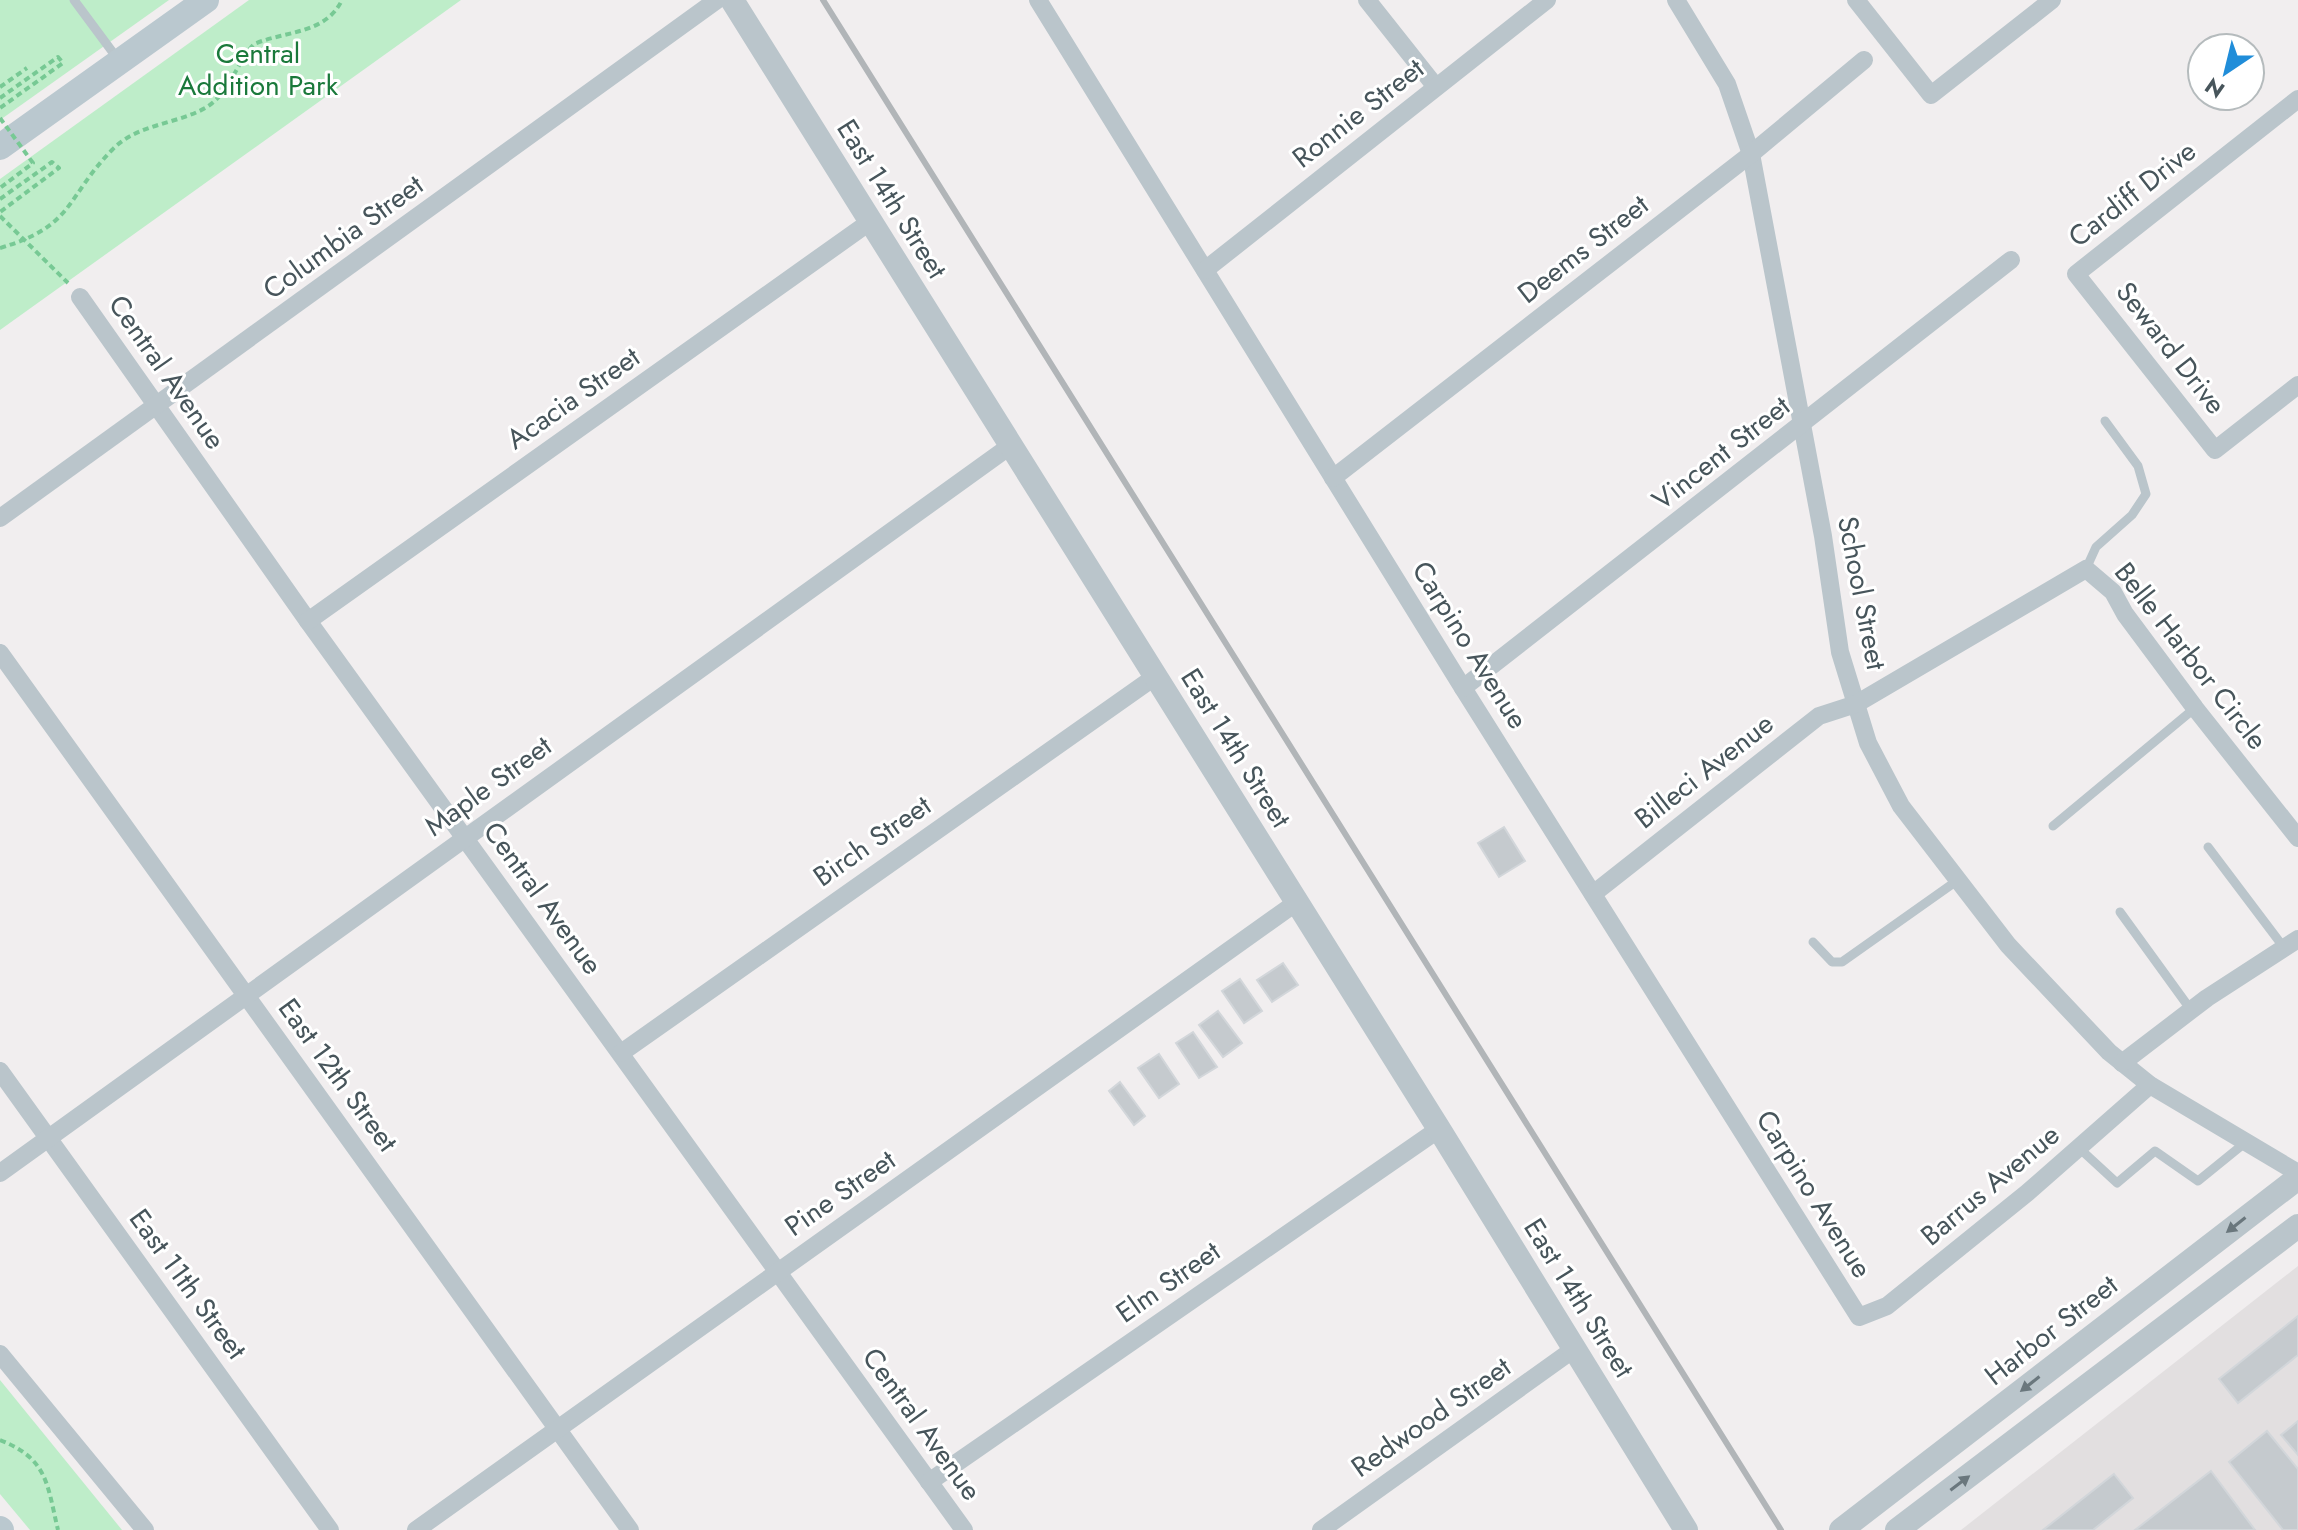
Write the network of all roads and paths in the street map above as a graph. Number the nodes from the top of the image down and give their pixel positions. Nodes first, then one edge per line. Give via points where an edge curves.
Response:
1 (74, 0) edge
2 (206, 0) edge
3 (342, 0) edge
4 (717, 0) edge
5 (732, 0) edge
6 (1038, 0) edge
7 (1367, 0) edge
8 (1547, 0) edge
9 (1676, 0) edge
10 (1856, 0) edge
11 (2052, 0) edge
12 (1864, 60) dead end
13 (119, 61) junction
14 (27, 68) dead end
15 (0, 87) edge
16 (1436, 87) junction
17 (0, 98) edge
18 (2298, 99) edge
19 (0, 108) edge
20 (0, 118) edge
21 (0, 147) edge
22 (1751, 154) junction
23 (0, 188) edge
24 (0, 199) edge
25 (0, 214) edge
26 (871, 221) junction
27 (27, 240) junction
28 (0, 248) edge
29 (2011, 260) dead end
30 (1205, 270) junction
31 (2076, 274) joint
32 (80, 297) joint
33 (2298, 385) edge
34 (156, 407) junction
35 (2105, 421) dead end
36 (1802, 425) junction
37 (1010, 446) junction
38 (1333, 478) junction
39 (0, 518) edge
40 (2086, 569) junction
41 (308, 621) junction
42 (0, 653) edge
43 (1156, 676) junction
44 (1463, 688) junction
45 (1856, 704) junction
46 (2195, 708) junction
47 (2053, 826) dead end
48 (465, 837) junction
49 (2298, 838) edge
50 (2208, 847) dead end
51 (1958, 880) junction
52 (1593, 894) junction
53 (1297, 902) junction
54 (2120, 912) dead end
55 (1813, 942) dead end
56 (2292, 944) edge
57 (246, 995) junction
58 (2191, 1010) junction
59 (621, 1053) junction
60 (2122, 1063) junction
61 (0, 1071) edge
62 (2150, 1085) junction
63 (1439, 1129) junction
64 (48, 1138) junction
65 (2246, 1142) junction
66 (2079, 1148) junction
67 (0, 1173) edge
68 (2298, 1175) edge
69 (2298, 1226) edge
70 (778, 1271) junction
71 (1859, 1317) joint
72 (1574, 1349) junction
73 (0, 1354) edge
74 (555, 1428) junction
75 (0, 1440) edge
76 (929, 1482) junction
77 (58, 1530) edge
78 (145, 1530) edge
79 (330, 1530) edge
80 (416, 1530) edge
81 (630, 1530) edge
82 (964, 1530) edge
83 (1321, 1530) edge
84 (1686, 1530) edge
85 (1841, 1530) edge
86 (1897, 1530) edge

1 - 13 lane
2 - 13 main road
3 - 27 path via 321,23 254,44 221,95 206,107 133,133 112,150 60,220
4 - 34 street, Columbia Street
5 - 26 street, East 14th Street
6 - 30 street, Carpino Avenue
7 - 16 street
8 - 16 street, Ronnie Street
9 - 22 street, School Street via 1727,84
10 - 11 street via 1931,95
12 - 22 street, Deems Street
13 - 21 main road
14 - 15 path
16 - 30 street, Ronnie Street
17 - 19 path via 58,57 63,63
18 - 31 street, Cardiff Drive
20 - 23 path, bridge via 33,163
22 - 36 street, School Street
22 - 38 street, Deems Street
24 - 25 path via 52,162 59,168
25 - 27 path
26 - 37 street, East 14th Street
26 - 41 street, Acacia Street
27 - 28 path
27 - 32 path
29 - 36 street, Vincent Street
30 - 38 street, Carpino Avenue
31 - 33 street, Seward Drive via 2215,450
32 - 34 street, Central Avenue
34 - 39 street, Columbia Street
34 - 41 street, Central Avenue
35 - 40 lane via 2138,466 2146,494 2132,515 2096,547
36 - 44 street, Vincent Street
36 - 45 street, School Street via 1840,652
37 - 43 street, East 14th Street
37 - 48 street, Maple Street
38 - 44 street, Carpino Avenue
40 - 45 street, Belle Harbor Circle
40 - 46 street, Belle Harbor Circle via 2113,592
41 - 48 street, Central Avenue
42 - 57 street, East 12th Street
43 - 53 street, East 14th Street
43 - 59 street, Birch Street
44 - 52 street, Carpino Avenue
45 - 51 street, School Street via 1868,743 1901,806
45 - 52 street, Billeci Avenue via 1819,716
46 - 47 lane
46 - 49 street, Belle Harbor Circle
48 - 57 street, Maple Street
48 - 59 street, Central Avenue
50 - 56 lane
51 - 55 lane via 1842,962 1832,962
51 - 60 street, School Street via 2054,997
52 - 71 street, Carpino Avenue
53 - 63 street, East 14th Street
53 - 70 street, Pine Street
54 - 58 lane
56 - 58 street
57 - 64 street, Maple Street
57 - 74 street, East 12th Street
58 - 60 street
59 - 70 street, Central Avenue
60 - 62 street, School Street
61 - 64 street, East 11th Street
62 - 65 street, School Street
62 - 66 street, Barrus Avenue
63 - 72 street, East 14th Street
63 - 76 street, Elm Street
64 - 67 street, Maple Street
64 - 79 street, East 11th Street
65 - 66 lane via 2198,1181 2155,1151 2117,1183
65 - 68 street, School Street
66 - 71 street, Barrus Avenue via 1887,1306
68 -> 85 street, Harbor Street
86 -> 69 street
70 - 74 street, Pine Street
70 - 76 street, Central Avenue
72 - 83 street, Redwood Street
72 - 84 street, East 14th Street
73 - 78 street
74 - 80 street, Pine Street
74 - 81 street, East 12th Street
75 - 77 path via 38,1463
76 - 82 street, Central Avenue

